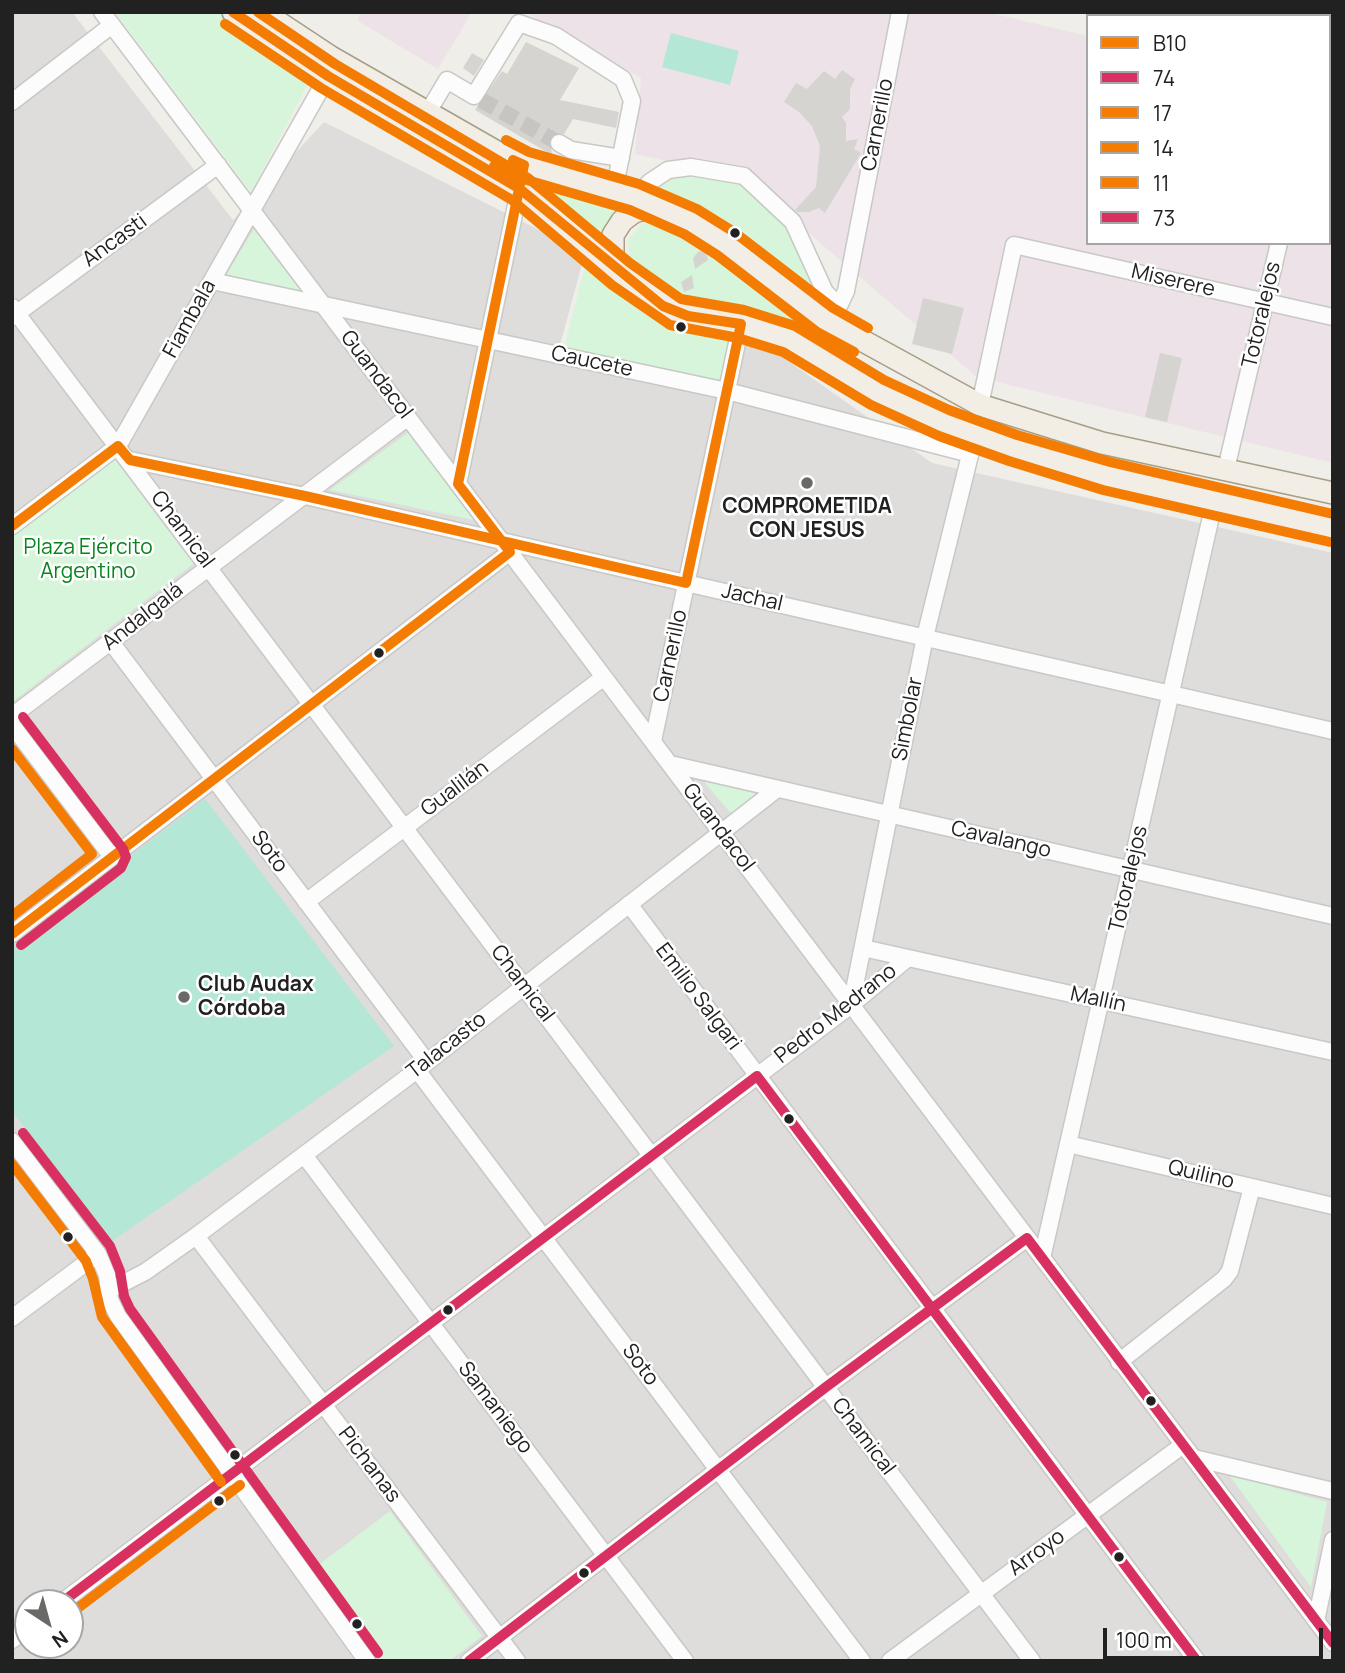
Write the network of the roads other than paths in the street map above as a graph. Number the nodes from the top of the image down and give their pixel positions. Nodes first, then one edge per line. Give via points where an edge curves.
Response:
1 (233, 12) edge
2 (263, 12) edge
3 (900, 12) edge
4 (107, 19) edge
5 (328, 76) junction
6 (12, 102) edge
7 (428, 112) junction
8 (559, 143) tunnel mouth
9 (621, 158) junction
10 (218, 165) junction
11 (524, 165) junction
12 (520, 189) junction
13 (614, 191) junction
14 (635, 197) junction
15 (657, 206) junction
16 (251, 209) junction
17 (1279, 245) edge
18 (621, 274) junction
19 (212, 281) junction
20 (1265, 302) junction
21 (324, 306) junction
22 (14, 312) edge
23 (832, 313) junction
24 (1333, 317) edge
25 (741, 324) junction
26 (486, 340) junction
27 (803, 346) junction
28 (727, 391) junction
29 (980, 405) junction
30 (408, 417) junction
31 (973, 445) junction
32 (118, 446) junction
33 (130, 460) junction
34 (1226, 469) junction
35 (458, 484) junction
36 (1333, 493) edge
37 (305, 496) junction
38 (1215, 499) junction
39 (12, 526) edge
40 (1333, 528) edge
41 (505, 546) junction
42 (209, 566) junction
43 (686, 583) junction
44 (925, 637) junction
45 (111, 642) junction
46 (604, 677) junction
47 (1171, 694) junction
48 (312, 703) junction
49 (12, 716) edge
50 (12, 725) edge
51 (1333, 731) edge
52 (653, 741) junction
53 (670, 764) junction
54 (214, 779) junction
55 (777, 789) junction
56 (889, 814) junction
57 (405, 827) junction
58 (721, 832) junction
59 (112, 857) junction
60 (1131, 870) junction
61 (306, 902) junction
62 (629, 904) junction
63 (1333, 916) edge
64 (12, 934) edge
65 (863, 948) junction
66 (908, 958) junction
67 (524, 986) junction
68 (1101, 1000) junction
69 (852, 1005) junction
70 (1333, 1052) edge
71 (422, 1066) junction
72 (757, 1076) junction
73 (1068, 1144) junction
74 (15, 1151) edge
75 (304, 1155) junction
76 (652, 1156) junction
77 (1252, 1187) junction
78 (1333, 1206) edge
79 (196, 1236) junction
80 (544, 1238) junction
81 (1027, 1238) junction
82 (98, 1254) junction
83 (1042, 1258) junction
84 (108, 1291) junction
85 (931, 1307) junction
86 (12, 1318) edge
87 (431, 1323) junction
88 (1119, 1362) junction
89 (826, 1387) junction
90 (323, 1405) junction
91 (1189, 1452) junction
92 (719, 1469) junction
93 (232, 1474) junction
94 (1333, 1491) edge
95 (1088, 1516) junction
96 (1333, 1540) edge
97 (607, 1557) junction
98 (80, 1589) edge
99 (981, 1594) junction
100 (1316, 1621) junction
101 (500, 1638) junction
102 (1333, 1643) edge
103 (367, 1661) edge
104 (469, 1661) edge
105 (517, 1661) edge
106 (685, 1661) edge
107 (862, 1661) edge
108 (890, 1661) edge
109 (1032, 1661) edge
110 (1196, 1661) edge

1 - 5 main road
2 - 7 main road
3 - 23 street, Carnerillo via 846,291
4 - 6 street
4 - 10 street, Guandacol
5 - 12 main road
5 - 16 street, Fiambala
7 - 9 street via 447,80 478,98 519,23 556,36 623,79 632,101
7 - 11 main road
8 - 9 street via 571,150
9 - 13 street
10 - 16 street, Guandacol
10 - 22 street, Ancasti
11 - 12 street
11 - 13 main road
12 - 18 main road
12 - 26 street
13 - 14 main road
14 - 15 main road
14 - 23 street via 668,170 691,167 744,176 793,222
15 - 18 main road via 634,212 613,235 613,256
15 - 23 main road via 726,243
16 - 19 street, Fiambala
16 - 21 street, Guandacol
17 - 20 street, Totoralejos
18 - 25 main road via 675,312
19 - 21 street, Caucete
19 - 32 street, Fiambala
20 - 24 street, Miserere
20 - 29 street, Miserere via 1014,245
20 - 34 street, Totoralejos
21 - 26 street, Caucete
21 - 30 street, Guandacol
22 - 32 street, Chamical
23 - 27 street, Carnerillo
23 - 29 main road
25 - 27 main road
25 - 28 street, Carnerillo
26 - 28 street, Caucete
26 - 35 street
27 - 31 main road
28 - 31 street, Caucete
28 - 43 street, Carnerillo
29 - 34 main road via 1060,433
30 - 35 street, Guandacol
30 - 37 street, Andalgalá
31 - 38 main road
31 - 44 street, Simbolar
32 - 33 street, Chamical
32 - 39 street, Fiambala
33 - 37 street, Jachal
33 - 42 street, Chamical
34 - 36 main road
35 - 41 street, Guandacol
37 - 41 street, Jachal
37 - 42 street, Andalgalá
38 - 40 main road
38 - 47 street, Totoralejos
41 - 43 street, Jachal
41 - 46 street, Guandacol
41 - 48 street
42 - 45 street, Andalgalá
42 - 48 street, Chamical
43 - 44 street, Jachal
43 - 52 street, Carnerillo
44 - 47 street, Jachal
44 - 56 street, Simbolar
45 - 49 street, Andalgalá
45 - 54 street, Soto
46 - 52 street, Guandacol
46 - 57 street, Gualilán
47 - 51 street, Jachal
47 - 60 street, Totoralejos
48 - 54 street
48 - 57 street, Chamical
50 - 59 street
52 - 53 street, Guandacol
53 - 55 street, Cavalango
53 - 58 street, Guandacol
54 - 59 street
54 - 61 street, Soto
55 - 56 street, Cavalango
55 - 58 street, Talacasto
56 - 60 street, Cavalango
56 - 65 street, Simbolar
57 - 61 street, Gualilán
57 - 67 street, Chamical
58 - 62 street, Talacasto
58 - 69 street, Guandacol
59 - 64 street
60 - 63 street, Cavalango
60 - 68 street, Totoralejos
61 - 71 street, Soto
62 - 67 street, Talacasto
62 - 72 street, Emilio Salgari
65 - 66 street, Mallín
65 - 69 street, Simbolar
66 - 68 street, Mallín
66 - 69 street, Pedro Medrano
67 - 71 street, Talacasto
67 - 76 street, Chamical
68 - 70 street, Mallín
68 - 73 street, Totoralejos
69 - 72 street, Pedro Medrano
69 - 81 street, Guandacol
71 - 75 street, Talacasto
71 - 80 street, Soto
72 - 76 street, Pedro Medrano
72 - 85 street, Emilio Salgari
73 - 77 street, Quilino
73 - 83 street, Totoralejos
74 - 82 street
75 - 79 street, Talacasto
75 - 87 street, Samaniego
76 - 80 street, Pedro Medrano
76 - 89 street, Chamical
77 - 78 street, Quilino
77 - 88 street via 1224,1279
79 - 84 street, Talacasto
79 - 90 street, Pichanas
80 - 87 street, Pedro Medrano
80 - 92 street, Soto
81 - 83 street, Guandacol
81 - 85 street
82 - 84 street
82 - 86 street
83 - 88 street, Guandacol
84 - 93 street via 118,1316
85 - 89 street
85 - 95 street, Emilio Salgari
87 - 90 street, Pedro Medrano
87 - 97 street, Samaniego
88 - 91 street, Guandacol
89 - 92 street
89 - 99 street, Chamical
90 - 93 street, Pedro Medrano
90 - 101 street, Pichanas
91 - 94 street
91 - 95 street, Arroyo
91 - 100 street, Guandacol
92 - 97 street
92 - 107 street, Soto
93 - 98 street, Pedro Medrano
93 - 103 street
95 - 99 street, Arroyo
95 - 110 street, Emilio Salgari
96 - 100 street
97 - 101 street
97 - 106 street, Samaniego
99 - 108 street, Arroyo
99 - 109 street, Chamical
100 - 102 street, Guandacol
101 - 104 street
101 - 105 street, Pichanas

